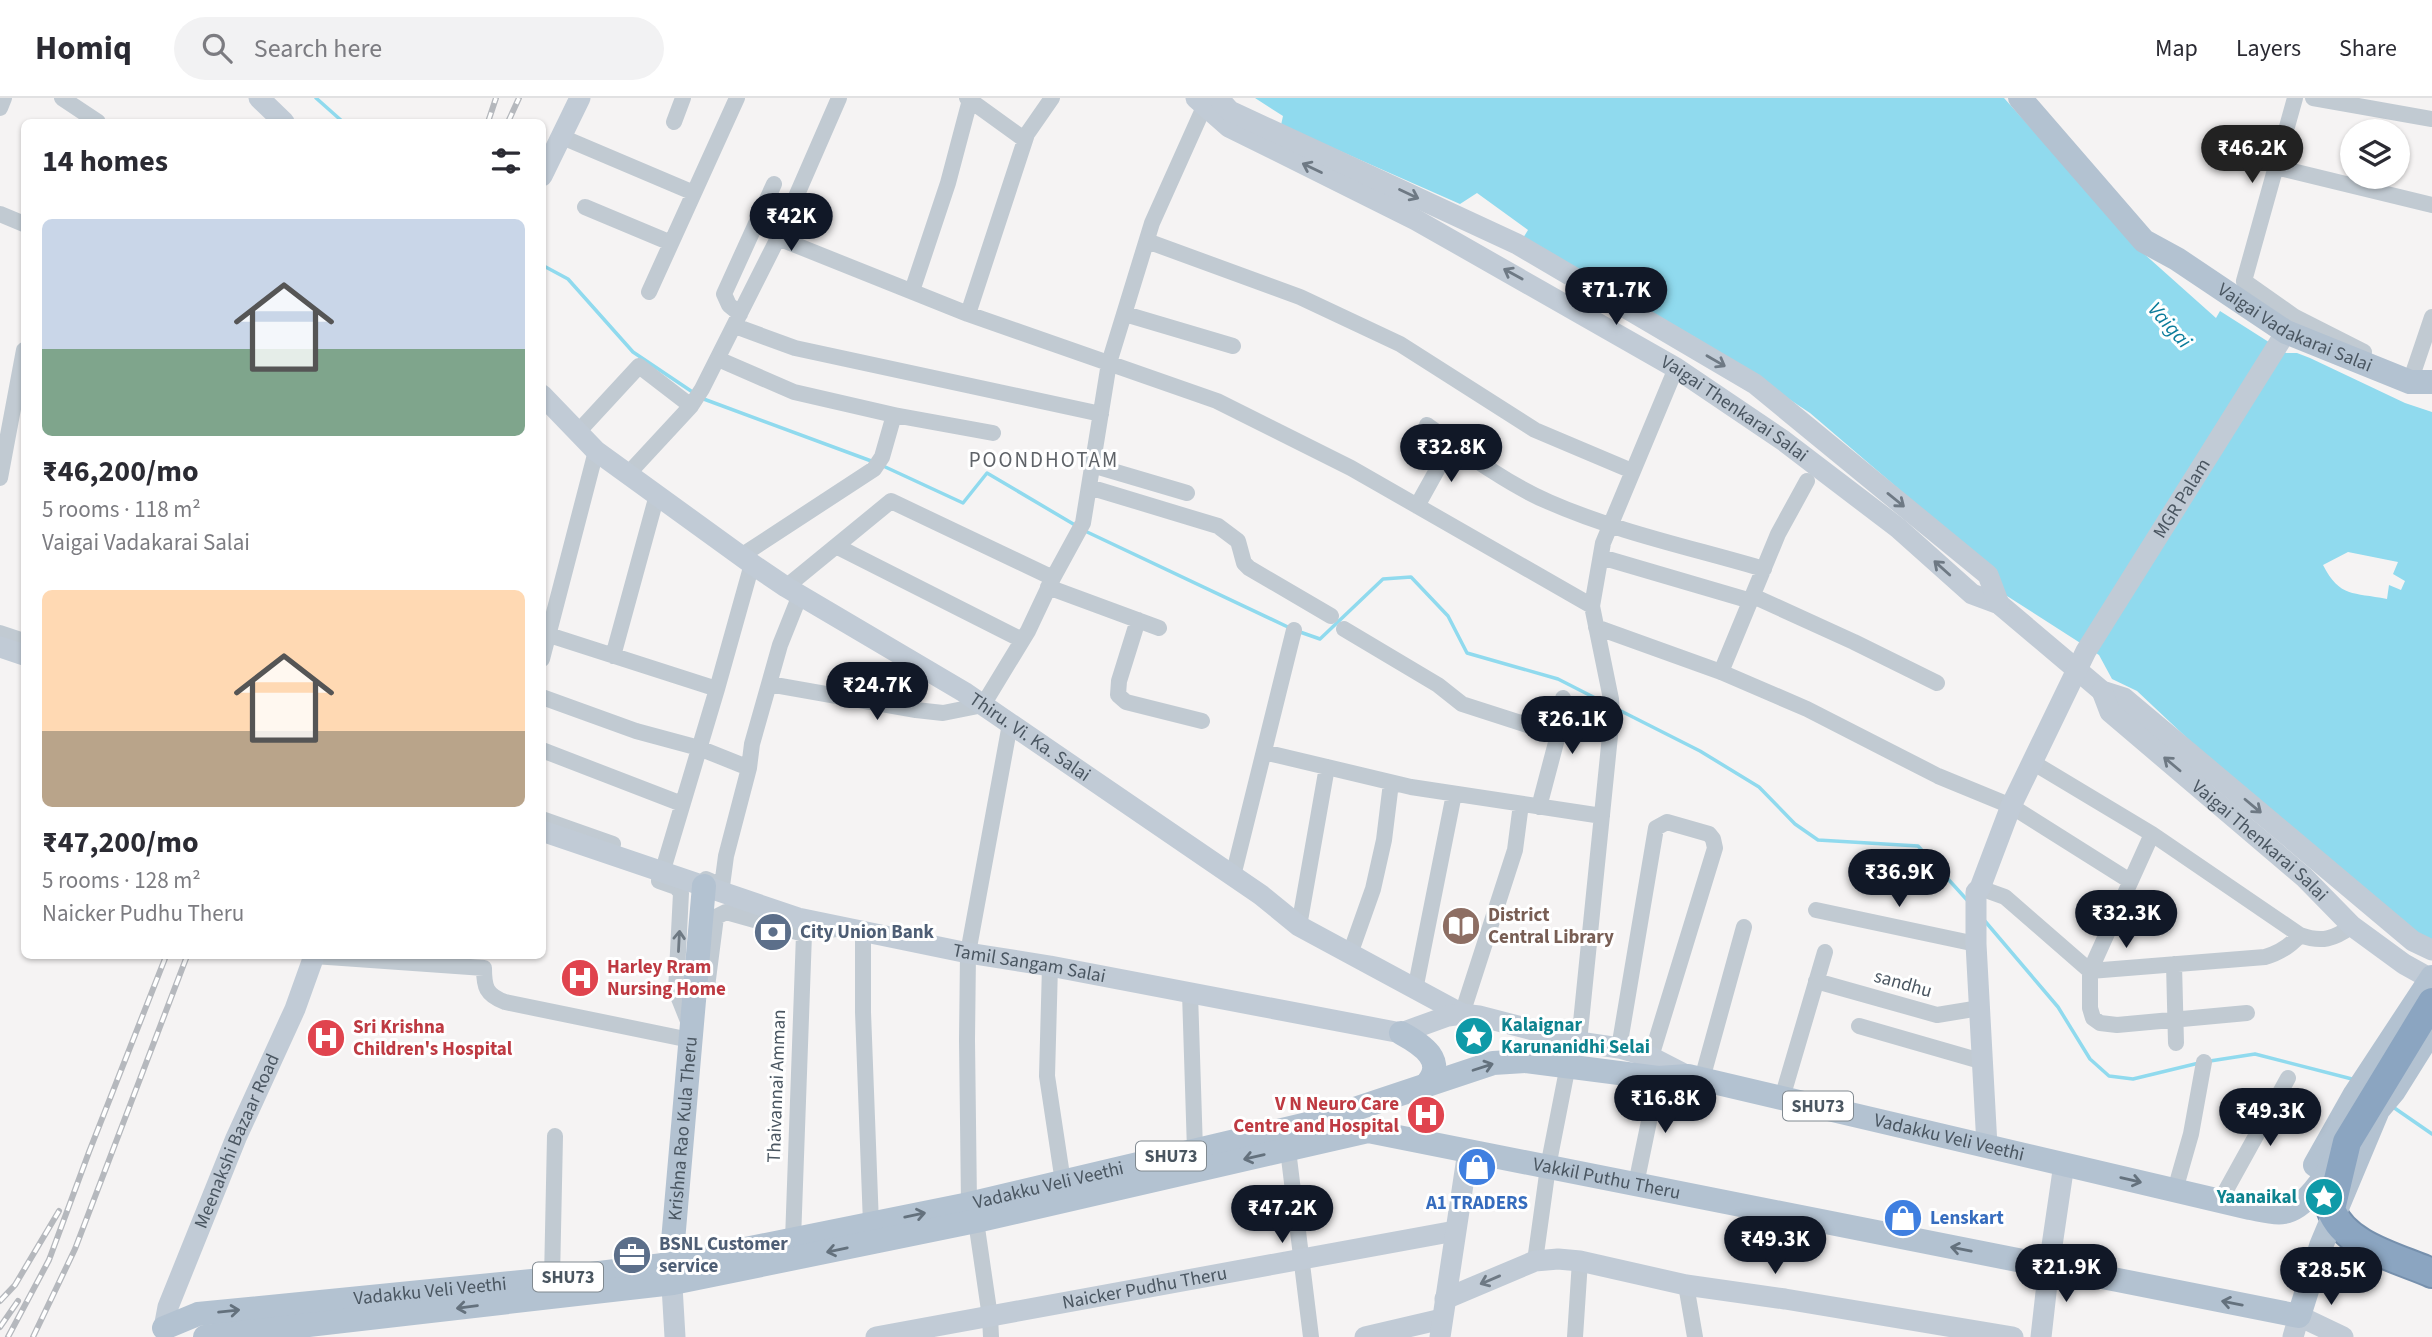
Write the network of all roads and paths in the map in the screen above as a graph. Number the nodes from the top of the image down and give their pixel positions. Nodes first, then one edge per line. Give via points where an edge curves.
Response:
1 (4, 98) edge
2 (259, 98) edge
3 (580, 98) edge
4 (682, 98) edge
5 (737, 98) edge
6 (839, 98) edge
7 (1052, 98) edge
8 (2020, 98) edge
9 (2040, 98) edge
10 (2295, 98) edge
11 (2313, 98) edge
12 (968, 99) edge
13 (1206, 101) edge
14 (72, 106) edge
15 (0, 108) edge
16 (2432, 118) edge
17 (93, 119) edge
18 (281, 119) edge
19 (674, 121) dead end
20 (562, 137) junction
21 (1025, 140) junction
22 (2276, 167) junction
23 (546, 168) edge
24 (774, 184) dead end
25 (694, 193) junction
26 (2432, 205) edge
27 (585, 207) dead end
28 (0, 214) edge
29 (21, 224) edge
30 (778, 238) junction
31 (1147, 241) junction
32 (671, 243) junction
33 (2183, 263) junction
34 (912, 291) junction
35 (649, 292) dead end
36 (968, 314) junction
37 (1125, 314) junction
38 (2432, 317) edge
39 (738, 320) junction
40 (2282, 338) junction
41 (1233, 346) dead end
42 (21, 357) edge
43 (718, 359) junction
44 (1110, 363) junction
45 (1676, 368) junction
46 (2416, 382) edge
47 (8, 389) edge
48 (546, 399) edge
49 (691, 406) junction
50 (1101, 414) junction
51 (894, 415) junction
52 (1427, 425) dead end
53 (578, 432) junction
54 (993, 433) dead end
55 (1452, 443) junction
56 (596, 451) junction
57 (1092, 465) junction
58 (1632, 471) junction
59 (628, 474) junction
60 (0, 478) edge
61 (1807, 481) dead end
62 (1089, 486) junction
63 (1187, 493) dead end
64 (657, 495) junction
65 (1417, 506) junction
66 (1611, 525) junction
67 (836, 546) junction
68 (1601, 556) junction
69 (746, 560) junction
70 (1764, 569) junction
71 (1051, 582) junction
72 (793, 591) junction
73 (1752, 599) junction
74 (1999, 604) junction
75 (1592, 607) junction
76 (1331, 616) dead end
77 (1138, 620) junction
78 (1596, 626) junction
79 (1159, 628) dead end
80 (1344, 629) dead end
81 (1294, 630) dead end
82 (0, 633) edge
83 (549, 635) junction
84 (21, 640) edge
85 (1022, 640) junction
86 (546, 645) edge
87 (0, 647) edge
88 (21, 654) edge
89 (613, 656) junction
90 (0, 657) edge
91 (2081, 660) junction
92 (21, 665) edge
93 (1721, 672) junction
94 (1937, 683) dead end
95 (769, 684) junction
96 (717, 689) junction
97 (2102, 691) junction
98 (546, 698) edge
99 (1563, 698) dead end
100 (983, 705) junction
101 (1202, 721) dead end
102 (1010, 723) junction
103 (1558, 735) junction
104 (699, 748) junction
105 (546, 752) edge
106 (1264, 752) junction
107 (2032, 762) junction
108 (1327, 767) junction
109 (749, 768) junction
110 (1391, 783) junction
111 (1454, 794) junction
112 (682, 804) junction
113 (1521, 804) junction
114 (2011, 806) junction
115 (1539, 807) junction
116 (1602, 816) junction
117 (546, 820) edge
118 (546, 832) edge
119 (2152, 834) junction
120 (546, 841) edge
121 (665, 863) junction
122 (1234, 876) junction
123 (2130, 881) junction
124 (713, 886) junction
125 (1978, 890) junction
126 (1816, 910) dead end
127 (801, 926) junction
128 (1299, 926) junction
129 (2352, 926) junction
130 (1744, 927) dead end
131 (854, 929) junction
132 (1975, 934) junction
133 (2300, 935) junction
134 (2432, 950) edge
135 (1825, 952) dead end
136 (968, 953) junction
137 (1350, 954) junction
138 (313, 959) edge
139 (356, 959) edge
140 (2174, 964) junction
141 (1051, 966) junction
142 (2090, 971) junction
143 (1816, 981) junction
144 (2432, 984) edge
145 (1415, 990) junction
146 (1190, 993) junction
147 (1980, 1007) junction
148 (2247, 1013) dead end
149 (1462, 1014) junction
150 (2175, 1019) junction
151 (1859, 1026) dead end
152 (2432, 1030) edge
153 (1401, 1033) junction
154 (690, 1034) junction
155 (1579, 1042) junction
156 (2176, 1043) dead end
157 (1619, 1048) junction
158 (1984, 1062) junction
159 (2204, 1062) dead end
160 (1569, 1065) junction
161 (1655, 1067) junction
162 (1695, 1078) junction
163 (2288, 1078) dead end
164 (1425, 1086) junction
165 (2372, 1095) junction
166 (1783, 1098) junction
167 (1371, 1104) junction
168 (1368, 1131) junction
169 (555, 1136) dead end
170 (2347, 1142) junction
171 (1987, 1146) junction
172 (1195, 1150) junction
173 (1287, 1150) junction
174 (1468, 1151) junction
175 (2064, 1164) junction
176 (1548, 1167) junction
177 (1063, 1182) junction
178 (1636, 1184) junction
179 (2175, 1191) junction
180 (2305, 1199) junction
181 (2220, 1201) junction
182 (972, 1213) junction
183 (2334, 1217) junction
184 (871, 1224) junction
185 (1455, 1231) junction
186 (2352, 1238) junction
187 (793, 1240) junction
188 (2321, 1246) junction
189 (1303, 1259) junction
190 (1535, 1261) junction
191 (1580, 1261) junction
192 (2049, 1266) junction
193 (2432, 1273) edge
194 (672, 1274) junction
195 (552, 1279) junction
196 (1686, 1285) junction
197 (1443, 1318) edge
198 (2296, 1326) edge
199 (990, 1327) edge
200 (162, 1333) edge
201 (206, 1337) edge
202 (675, 1337) edge
203 (876, 1337) edge
204 (1311, 1337) edge
205 (1365, 1337) edge
206 (1575, 1337) edge
207 (1695, 1337) edge
208 (2013, 1337) edge
209 (2041, 1337) edge
210 (2343, 1337) edge

1 - 15 street
2 - 18 street
3 - 20 street
4 - 19 street
5 - 25 street
6 - 30 street
7 - 21 street
8 - 33 main road, Vaigai Vadakarai Salai via 2144,241
9 - 33 main road, Vaigai Vadakarai Salai
10 - 22 street
11 - 16 street
12 - 21 street
12 - 34 street via 948,183
13 - 31 street
45 -> 13 street, Vaigai Thenkarai Salai via 1416,219 1229,127
13 -> 74 street, Vaigai Thenkarai Salai via 1517,244 1755,384 1988,575
14 - 17 street
20 - 23 street
20 - 25 street
21 - 36 street
22 - 26 street
22 - 46 street via 2244,281 2295,317
24 - 39 street via 724,294
25 - 32 street
27 - 32 street
28 - 29 street
30 - 34 street
30 - 39 street
31 - 37 street
31 - 58 street via 1300,297 1400,344 1535,430
32 - 35 street
33 - 40 main road, Vaigai Vadakarai Salai
34 - 36 street
36 - 44 street
37 - 41 street
37 - 44 street
38 - 46 street
39 - 43 street
39 - 50 street via 795,348
40 - 46 main road, Vaigai Vadakarai Salai
40 - 91 street, MGR Palam
42 - 47 street
43 - 49 street
43 - 51 street via 794,392
44 - 50 street
44 - 65 street via 1217,401
45 - 58 street
74 -> 45 street, Vaigai Thenkarai Salai via 1972,594 1898,528 1784,441
47 - 60 street
48 - 53 street, Thiru. Vi. Ka. Salai
49 - 53 street via 639,366
49 - 59 street
50 - 57 street
51 - 54 street
51 - 69 street via 878,463
52 - 55 street
53 - 56 street, Thiru. Vi. Ka. Salai
55 - 65 street
55 - 66 street via 1532,494
56 - 59 street, Thiru. Vi. Ka. Salai
56 - 83 street
57 - 62 street
57 - 63 street
58 - 66 street
59 - 64 street, Thiru. Vi. Ka. Salai
61 - 70 street
62 - 71 street via 1080,529
62 - 76 street via 1218,526 1238,541 1249,568
64 - 69 street, Thiru. Vi. Ka. Salai
64 - 89 street
65 - 75 street
66 - 68 street
66 - 70 street
67 - 71 street via 891,501
67 - 72 street
67 - 85 street
68 - 73 street
68 - 75 street
69 - 72 street, Thiru. Vi. Ka. Salai
69 - 96 street
70 - 73 street
71 - 77 street
71 - 85 street
72 - 95 street
72 - 100 street, Thiru. Vi. Ka. Salai
73 - 93 street
73 - 94 street
74 - 91 street, Vaigai Thenkarai Salai
75 - 78 street
77 - 79 street
77 - 101 street via 1118,695 1126,702
78 - 93 street
78 - 116 street via 1612,716
80 - 103 street via 1438,685 1462,705
81 - 106 street
82 - 84 street
83 - 86 street
83 - 89 street
85 - 100 street
87 - 88 street
89 - 96 street
90 - 92 street
91 - 97 street, Vaigai Thenkarai Salai
91 - 107 street, MGR Palam
93 - 114 street
95 - 100 street via 930,711
95 - 109 street
96 - 104 street
129 -> 97 street, Vaigai Thenkarai Salai via 2304,877 2110,712
97 -> 134 street, Vaigai Thenkarai Salai via 2124,698 2413,941
98 - 104 street
99 - 103 street
100 - 102 street, Thiru. Vi. Ka. Salai
102 - 122 street, Thiru. Vi. Ka. Salai
102 - 136 street
103 - 115 street
104 - 109 street
104 - 112 street
105 - 112 street
106 - 108 street
106 - 122 street
107 - 114 street, MGR Palam
107 - 119 street
108 - 110 street
108 - 128 street
109 - 124 street via 726,856
110 - 111 street
110 - 137 street via 1376,877
111 - 113 street
111 - 145 street
112 - 121 street
113 - 115 street
113 - 149 street via 1516,850
114 - 123 street
114 - 125 street, MGR Palam
115 - 116 street
116 - 155 street
117 - 121 street
118 - 124 street, Tamil Sangam Salai
119 - 123 street
119 - 133 street
154 -> 120 street via 676,991 681,893 676,887
121 - 124 street
122 - 128 street, Thiru. Vi. Ka. Salai
123 - 142 street
124 - 127 street, Tamil Sangam Salai
124 - 154 main road, Krishna Rao Kula Theru
125 - 132 street, MGR Palam
125 - 142 street via 2005,897
126 - 132 street
127 - 131 street, Tamil Sangam Salai
127 - 154 street via 726,912 716,917 706,993
127 - 187 street, Thaivannai Amman
128 - 137 street, Thiru. Vi. Ka. Salai
129 - 133 street via 2328,940
129 - 144 street, Vaigai Thenkarai Salai
130 - 162 street
131 - 136 street, Tamil Sangam Salai
131 - 184 street via 863,1012
132 - 147 street, MGR Palam
133 - 140 street via 2277,954 2265,957
135 - 143 street
136 - 141 street, Tamil Sangam Salai
136 - 182 street
137 - 145 street, Thiru. Vi. Ka. Salai
138 - 200 street, Meenakshi Bazaar Road via 236,1138 168,1307
139 - 154 street via 484,968 488,994 505,1002
140 - 142 street
140 - 150 street
141 - 146 street, Tamil Sangam Salai
141 - 177 street via 1047,1076
142 - 150 street via 2090,1008 2100,1023
143 - 147 street, sandhu via 1937,1015
143 - 166 street
144 - 165 highway
145 - 149 street, Thiru. Vi. Ka. Salai
146 - 153 street, Tamil Sangam Salai
146 - 172 street
147 - 158 street, MGR Palam
148 - 150 street
149 - 153 street
149 - 155 street
150 - 156 street
151 - 158 street
152 - 165 main road
153 - 164 main road via 1431,1055 1433,1078
154 - 194 main road, Krishna Rao Kula Theru
155 - 157 street
157 - 161 street
157 - 161 street via 1656,828 1676,823 1709,834 1715,848
158 - 171 street, MGR Palam
159 - 179 street
160 - 161 main road, Vadakku Veli Veethi / SHU73
164 -> 160 main road, Vadakku Veli Veethi / SHU73 via 1493,1063
160 - 176 street
161 - 162 main road, Vadakku Veli Veethi / SHU73
161 - 178 street
162 - 166 main road, Vadakku Veli Veethi / SHU73
163 - 181 street
164 - 167 main road, Vadakku Veli Veethi / SHU73
165 - 170 highway
165 - 180 main road via 2307,1181
165 - 183 main road
166 - 171 main road, Vadakku Veli Veethi / SHU73
167 - 168 main road via 1366,1115
167 - 172 main road, Vadakku Veli Veethi / SHU73 via 1316,1122
168 - 173 main road, Vadakku Veli Veethi / SHU73
168 - 174 main road, Vakkil Puthu Theru
169 - 195 street
170 - 180 main road via 2319,1186
170 - 183 highway via 2331,1209
171 - 175 main road, Vadakku Veli Veethi / SHU73
172 - 177 main road, Vadakku Veli Veethi / SHU73
173 -> 182 main road, Vadakku Veli Veethi / SHU73
173 - 189 street
174 - 176 main road, Vakkil Puthu Theru
174 - 185 street
175 -> 179 main road, Vadakku Veli Veethi / SHU73
175 - 192 street
176 - 178 main road, Vakkil Puthu Theru
176 - 190 street
177 - 182 main road, Vadakku Veli Veethi / SHU73
192 -> 178 main road, Vakkil Puthu Theru
179 - 181 main road, Vadakku Veli Veethi / SHU73
180 - 181 main road, Vadakku Veli Veethi / SHU73 via 2281,1213
184 -> 182 main road, Vadakku Veli Veethi / SHU73
182 -> 194 main road, Vadakku Veli Veethi / SHU73
182 - 199 street
183 - 186 highway
183 - 188 main road
184 - 187 main road, Vadakku Veli Veethi / SHU73
185 - 189 street, Naicker Pudhu Theru
185 - 197 street
186 - 188 main road via 2335,1238
186 - 193 highway
187 - 194 main road, Vadakku Veli Veethi / SHU73
188 - 198 main road
189 - 199 street, Naicker Pudhu Theru
189 - 204 street
190 - 191 street
190 -> 197 street
191 - 196 street
191 - 206 street
198 -> 192 main road, Vakkil Puthu Theru
192 - 209 street
194 - 195 main road, Vadakku Veli Veethi / SHU73
194 -> 201 main road, Vadakku Veli Veethi / SHU73
194 - 202 street
200 -> 195 main road, Vadakku Veli Veethi / SHU73 via 198,1314
196 - 207 street
196 - 208 street
197 - 205 street
198 - 210 street
199 - 203 street, Naicker Pudhu Theru
200 - 201 main road, Vadakku Veli Veethi

